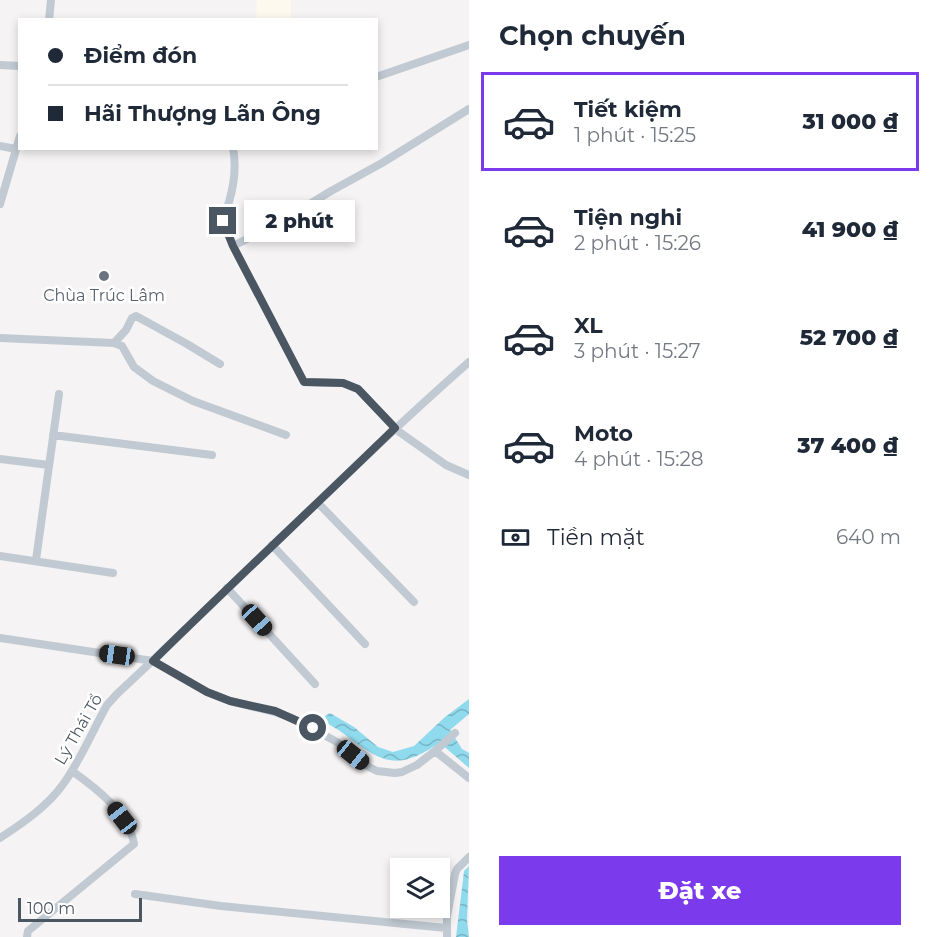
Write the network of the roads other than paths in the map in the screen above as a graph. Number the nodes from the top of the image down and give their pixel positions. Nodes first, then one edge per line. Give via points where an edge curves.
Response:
1 (51, 0) edge
2 (49, 18) edge
3 (469, 45) edge
4 (0, 65) edge
5 (18, 66) edge
6 (378, 76) edge
7 (469, 109) edge
8 (18, 142) edge
9 (0, 146) edge
10 (16, 149) junction
11 (233, 150) edge
12 (0, 204) edge
13 (233, 246) junction
14 (0, 338) edge
15 (114, 343) junction
16 (469, 362) edge
17 (220, 364) dead end
18 (59, 394) dead end
19 (395, 428) junction
20 (53, 435) junction
21 (286, 435) dead end
22 (212, 455) dead end
23 (0, 459) edge
24 (49, 465) junction
25 (469, 476) edge
26 (318, 503) junction
27 (272, 544) junction
28 (0, 556) edge
29 (36, 560) junction
30 (113, 573) dead end
31 (227, 588) junction
32 (414, 602) dead end
33 (0, 638) edge
34 (365, 644) dead end
35 (153, 661) junction
36 (315, 684) dead end
37 (455, 733) dead end
38 (437, 750) junction
39 (72, 771) junction
40 (469, 778) edge
41 (0, 838) edge
42 (469, 857) edge
43 (135, 894) dead end
44 (446, 932) edge
45 (27, 937) edge

1 - 2 street
3 - 6 street
4 - 5 street
7 - 13 street via 279,223
8 - 10 street
9 - 10 street
10 - 12 street
11 - 13 street via 236,162 223,221
13 - 19 street via 304,382 343,383 358,389
14 - 15 street
15 - 17 street via 136,316
15 - 21 street via 122,346 134,367 153,381 193,401
16 - 19 street, Lý Thái Tổ
18 - 20 street
19 - 25 street via 446,465
19 - 26 street, Lý Thái Tổ
20 - 22 street
20 - 24 street
23 - 24 street
24 - 29 street
26 - 27 street, Lý Thái Tổ
26 - 32 street
27 - 31 street, Lý Thái Tổ
27 - 34 street
28 - 29 street
29 - 30 street
31 - 35 street, Lý Thái Tổ
31 - 36 street
33 - 35 street
35 - 38 street via 207,692 275,711 302,723 377,771 402,772
35 - 39 street, Lý Thái Tổ via 107,705
37 - 38 street
38 - 40 street
39 - 41 street, Lý Thái Tổ via 54,796
39 - 45 street via 101,791 132,831 134,844 28,931
42 - 44 street via 455,874
43 - 44 street

